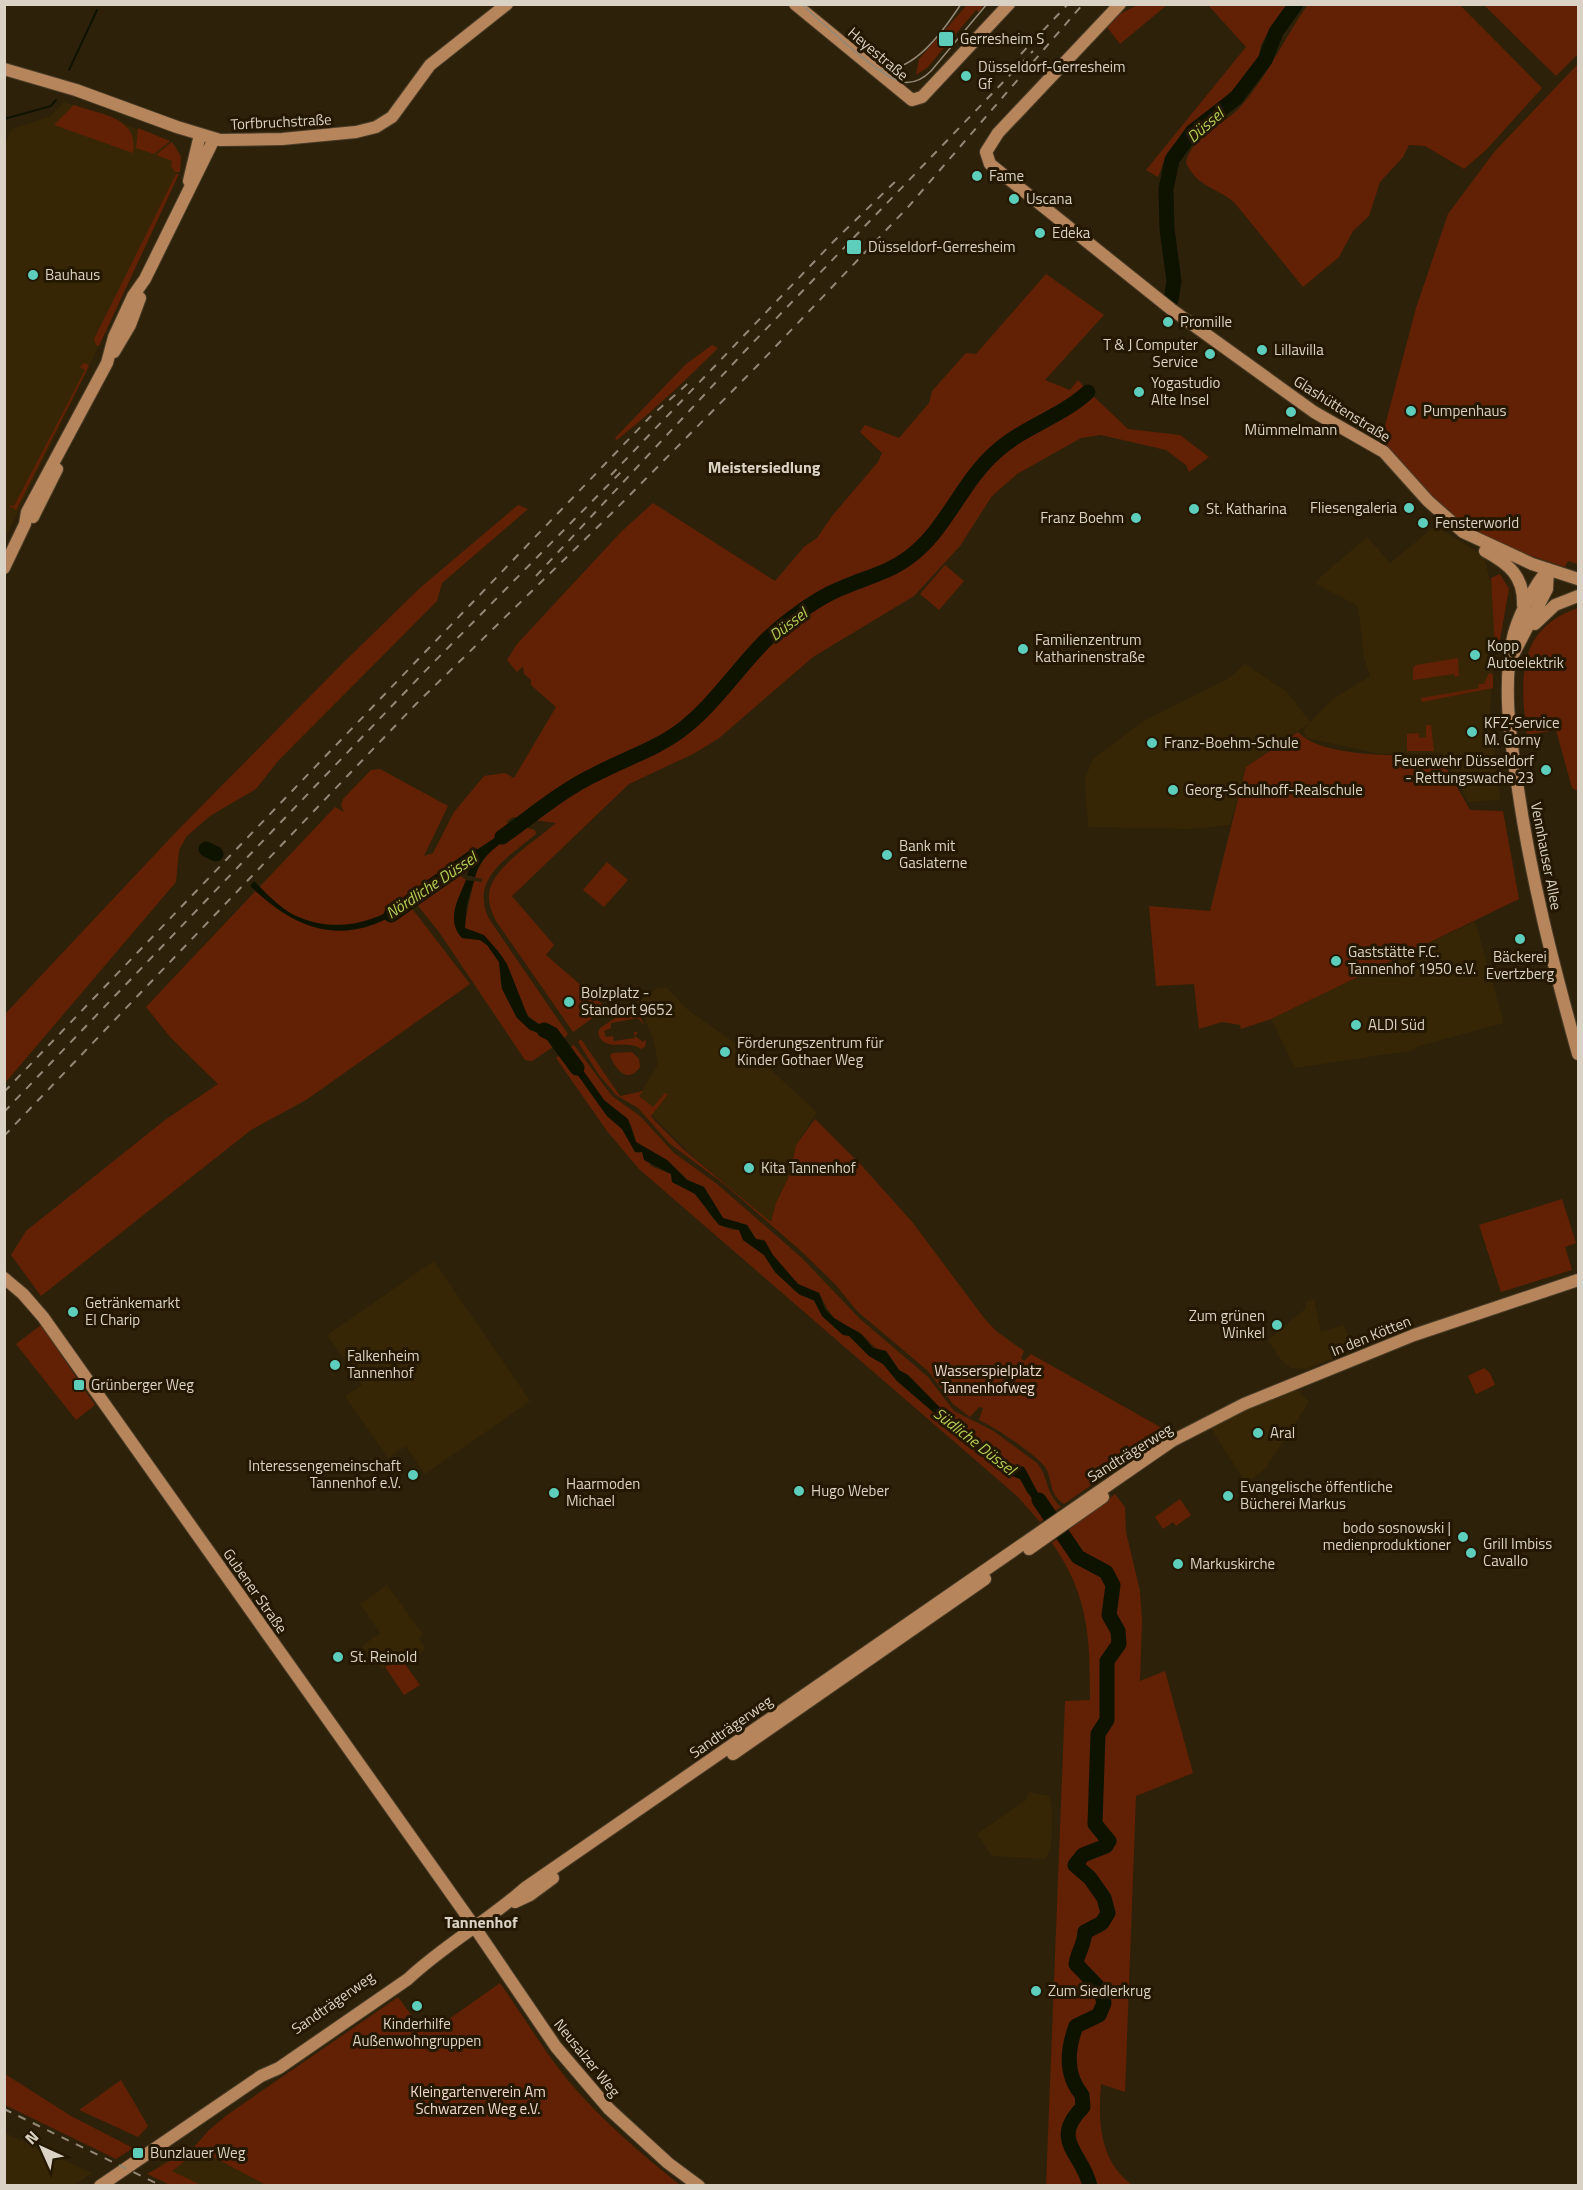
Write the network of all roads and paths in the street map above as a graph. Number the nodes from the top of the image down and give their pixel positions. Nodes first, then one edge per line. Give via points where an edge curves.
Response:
1 (507, 4) edge
2 (795, 4) edge
3 (1009, 4) edge
4 (1120, 4) edge
5 (4, 68) edge
6 (200, 135) junction
7 (214, 139) junction
8 (187, 191) junction
9 (1480, 542) junction
10 (4, 568) edge
11 (1548, 569) junction
12 (1578, 579) edge
13 (1573, 597) edge
14 (1521, 619) junction
15 (1511, 660) junction
16 (1578, 1054) edge
17 (4, 1278) edge
18 (1577, 1282) edge
19 (1185, 1435) joint
20 (475, 1928) junction
21 (100, 2186) edge
22 (699, 2186) edge

1 - 7 main road, Torfbruchstraße via 439,57 392,117 376,127 282,139
2 - 3 main road, Heyestraße via 906,97 915,100
4 - 9 main road, Glashüttenstraße via 998,133 986,152 994,168 1172,309 1314,412 1384,452 1449,521
5 - 6 main road, Torfbruchstraße
6 - 7 main road, Torfbruchstraße
6 - 8 main road
7 - 8 main road
8 - 10 main road via 133,296 114,337 110,356 27,512
9 - 11 main road, Glashüttenstraße
9 - 14 main road via 1485,551 1512,569 1521,581
11 - 12 main road, Glashüttenstraße
11 - 14 main road, Vennhauser Allee via 1536,584
11 - 15 main road, Vennhauser Allee via 1547,589
13 - 15 main road, Vennhauser Allee via 1539,618
14 - 15 main road, Vennhauser Allee via 1512,641
15 - 16 main road, Vennhauser Allee via 1506,693 1527,842 1542,918
17 - 20 main road, Gubener Straße via 41,1314
18 - 19 main road, In den Kötten via 1414,1335 1244,1404
19 - 20 main road, Sandträgerweg via 1171,1450 1047,1531 530,1895 504,1907
20 - 21 main road, Sandträgerweg via 347,2011 273,2063 261,2076
20 - 22 main road, Neusalzer Weg via 585,2083 634,2133

